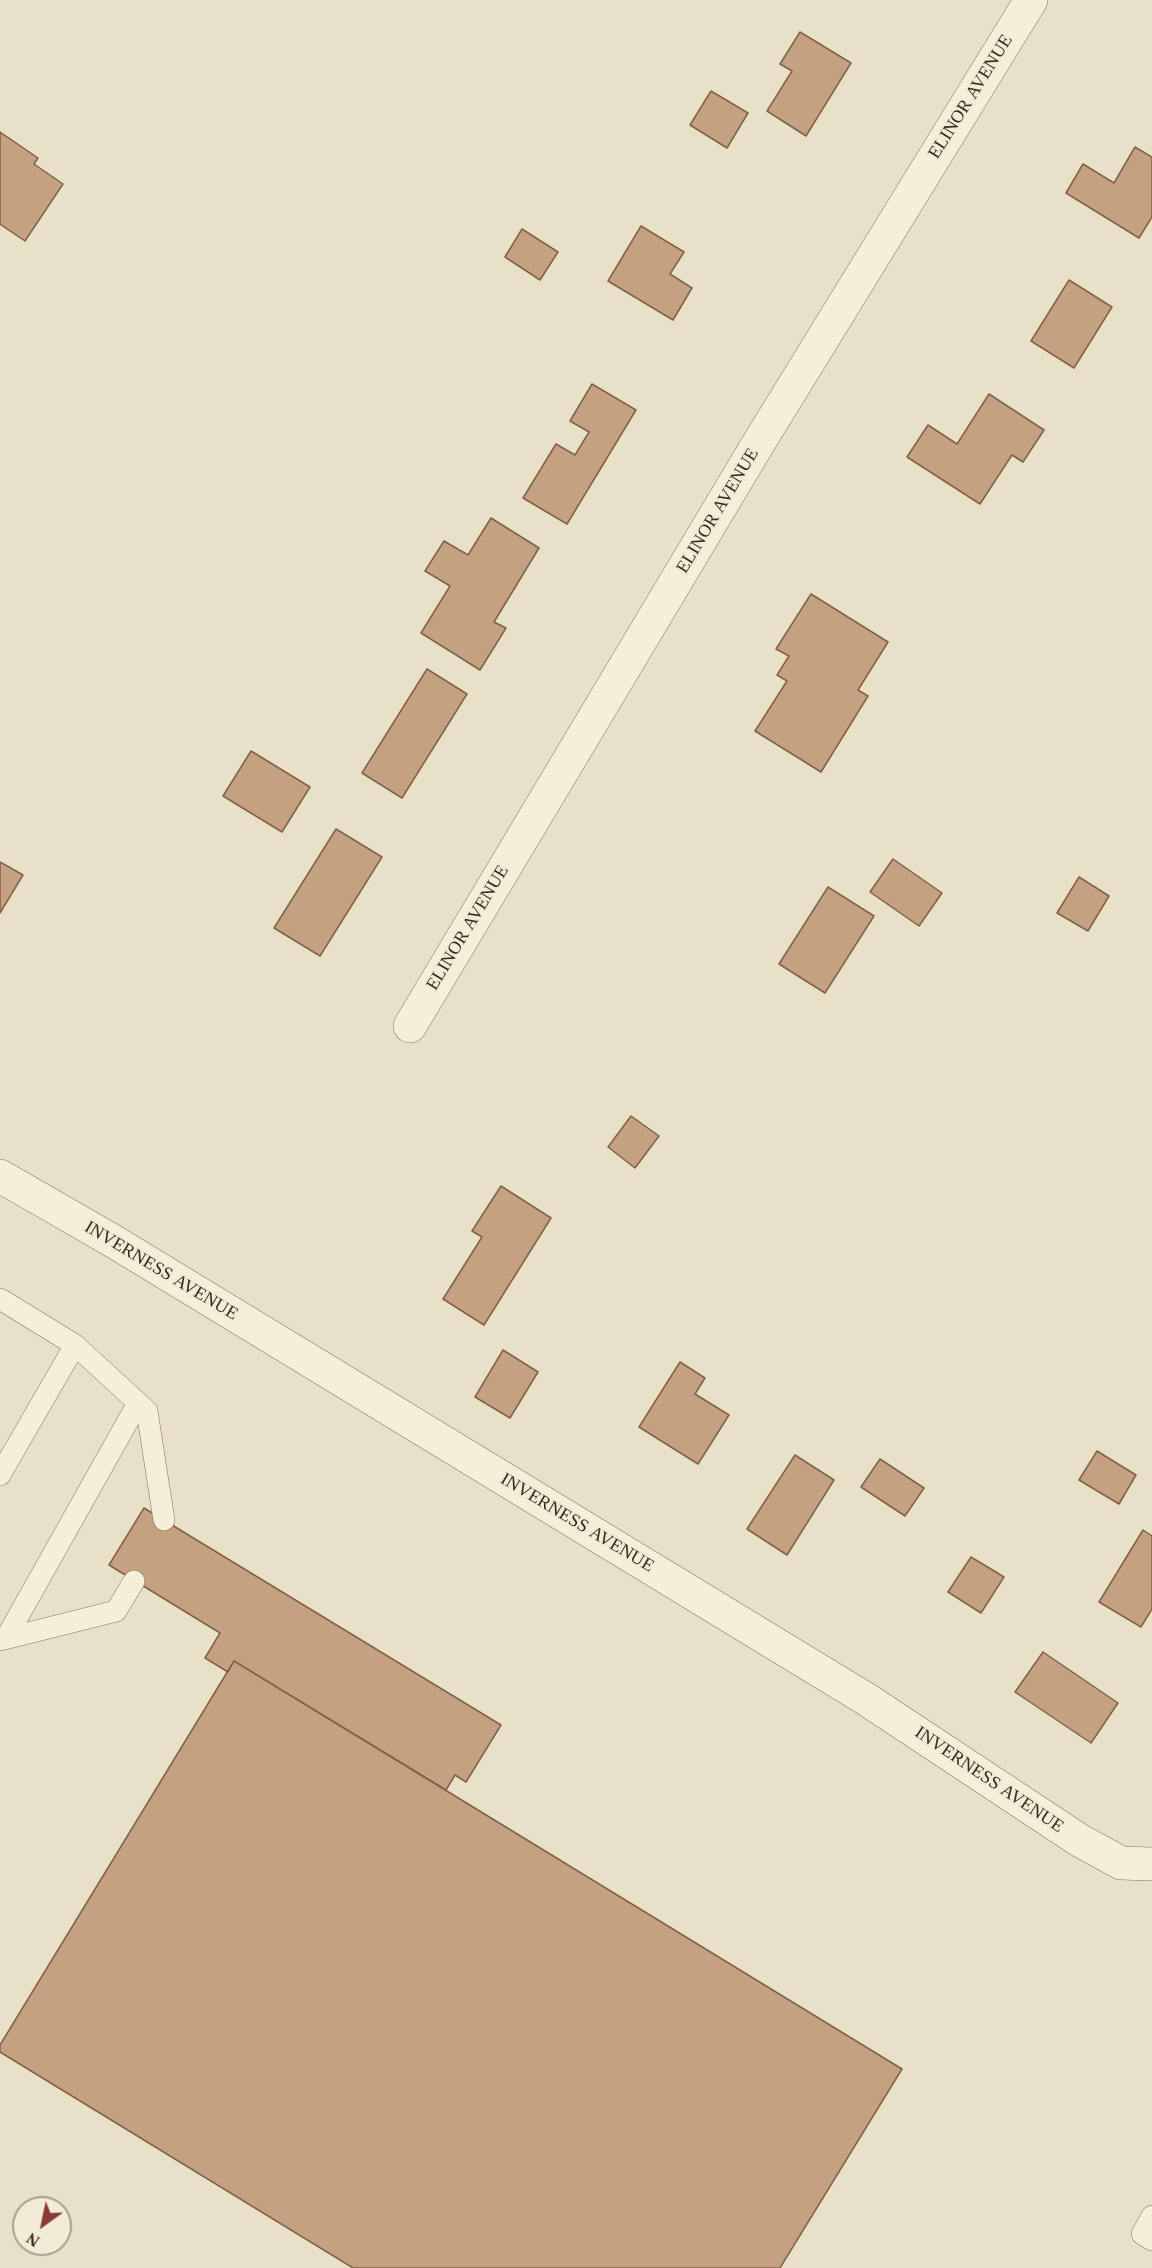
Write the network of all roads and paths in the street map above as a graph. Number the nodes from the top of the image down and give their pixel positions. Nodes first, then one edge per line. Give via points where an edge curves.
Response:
1 (1031, 0) edge
2 (410, 1026) dead end
3 (0, 1176) edge
4 (0, 1299) edge
5 (75, 1346) junction
6 (138, 1403) junction
7 (0, 1475) edge
8 (164, 1520) dead end
9 (134, 1581) dead end
10 (3, 1639) edge
11 (1152, 1864) edge
12 (1152, 2216) edge
13 (1152, 2240) edge

1 - 2 street, ELINOR AVENUE via 758,444
3 - 11 street, INVERNESS AVENUE via 144,1259 866,1699 1079,1840 1121,1863
4 - 5 lane
5 - 6 lane
5 - 7 lane
6 - 8 lane via 147,1411
6 - 10 lane
9 - 10 lane via 116,1611
12 - 13 lane via 1142,2234

